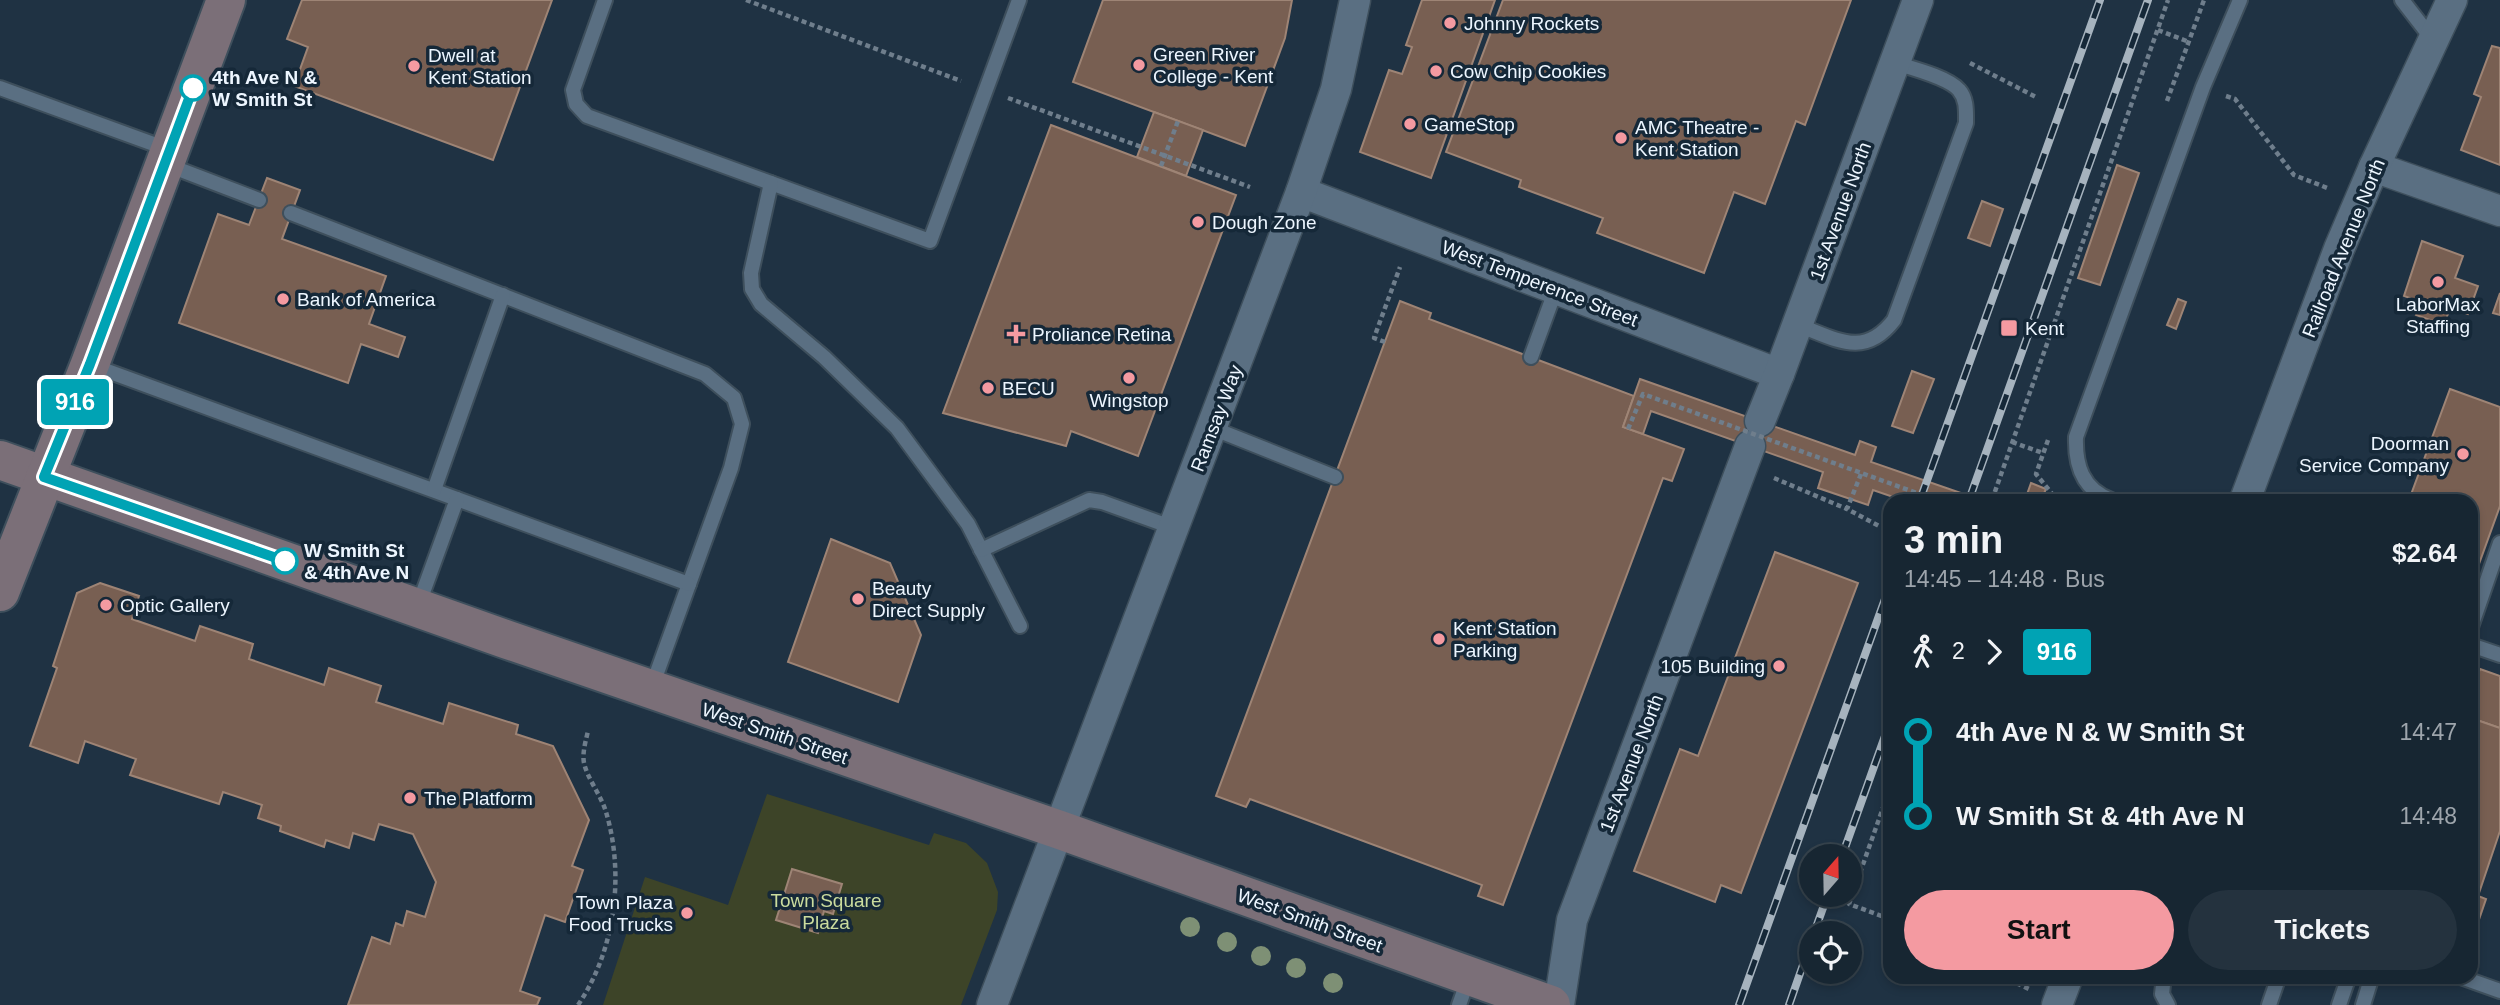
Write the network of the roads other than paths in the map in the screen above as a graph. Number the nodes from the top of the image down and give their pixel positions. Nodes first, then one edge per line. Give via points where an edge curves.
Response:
1 (226, 0) edge
2 (605, 0) edge
3 (1019, 0) edge
4 (1355, 0) edge
5 (1918, 0) edge
6 (2239, 0) edge
7 (2402, 0) edge
8 (2452, 0) edge
9 (2433, 40) junction
10 (1895, 62) junction
11 (0, 88) edge
12 (167, 157) junction
13 (2374, 166) junction
14 (771, 183) junction
15 (1301, 192) junction
16 (259, 200) dead end
17 (2500, 211) edge
18 (291, 212) dead end
19 (1556, 289) junction
20 (503, 295) junction
21 (1798, 325) junction
22 (1531, 357) dead end
23 (90, 364) junction
24 (1779, 374) junction
25 (1212, 428) junction
26 (0, 460) edge
27 (44, 477) junction
28 (1335, 477) dead end
29 (434, 490) junction
30 (2097, 494) edge
31 (2247, 494) edge
32 (457, 499) junction
33 (1174, 528) junction
34 (2500, 543) edge
35 (981, 550) junction
36 (689, 584) junction
37 (0, 592) edge
38 (2478, 606) edge
39 (418, 608) junction
40 (1020, 626) dead end
41 (2478, 647) edge
42 (2500, 655) edge
43 (651, 690) junction
44 (1060, 831) junction
45 (2478, 983) edge
46 (2065, 984) edge
47 (2164, 984) edge
48 (2276, 984) edge
49 (2346, 984) edge
50 (2370, 984) edge
51 (1464, 991) edge
52 (2500, 991) edge
53 (992, 1005) edge
54 (1551, 1005) edge
55 (1559, 1005) edge
56 (2057, 1005) edge
57 (2168, 1005) edge
58 (2269, 1005) edge
59 (2339, 1005) edge
60 (2363, 1005) edge

1 - 12 main road
2 - 14 lane via 573,90 576,104 587,116
3 - 14 lane via 930,241
4 - 15 street, Ramsay Way via 1336,89
5 - 10 street, 1st Avenue North
6 - 30 lane via 2203,86 2076,437 2075,458
7 - 9 lane
8 - 9 street, Railroad Avenue North
9 - 13 street, Railroad Avenue North
10 - 21 street, 1st Avenue North
10 - 21 lane via 1958,89 1966,104 1966,123 1894,320 1882,335 1850,343
11 - 12 lane
12 - 16 lane
12 - 23 main road
13 - 17 street
13 - 31 street, Railroad Avenue North
14 - 35 lane via 751,273 752,289 761,304 897,428 968,524
15 - 19 street, West Temperence Street
15 - 25 street, Ramsay Way
18 - 20 lane
19 - 22 lane
19 - 24 street, West Temperence Street
20 - 29 lane
20 - 36 lane via 705,373 734,398 742,424
21 - 24 street, 1st Avenue North
23 - 27 main road
23 - 29 lane
24 - 55 street, 1st Avenue North via 1572,920
25 - 28 lane
25 - 33 street, Ramsay Way
26 - 27 main road, West Smith Street
27 - 37 main road
27 - 39 main road, West Smith Street
29 - 32 lane
32 - 36 lane
32 - 39 lane
33 - 35 lane via 1089,500
33 - 44 street, Ramsay Way
34 - 38 lane
35 - 40 lane
36 - 43 lane
39 - 43 main road, West Smith Street
41 - 42 lane
43 - 44 main road, West Smith Street
44 - 51 main road, West Smith Street
44 - 53 street, Ramsay Way
45 - 52 lane
46 - 56 street
47 - 57 lane via 2162,994
48 - 58 lane
49 - 59 lane
50 - 60 lane
51 - 54 main road, West Smith Street

